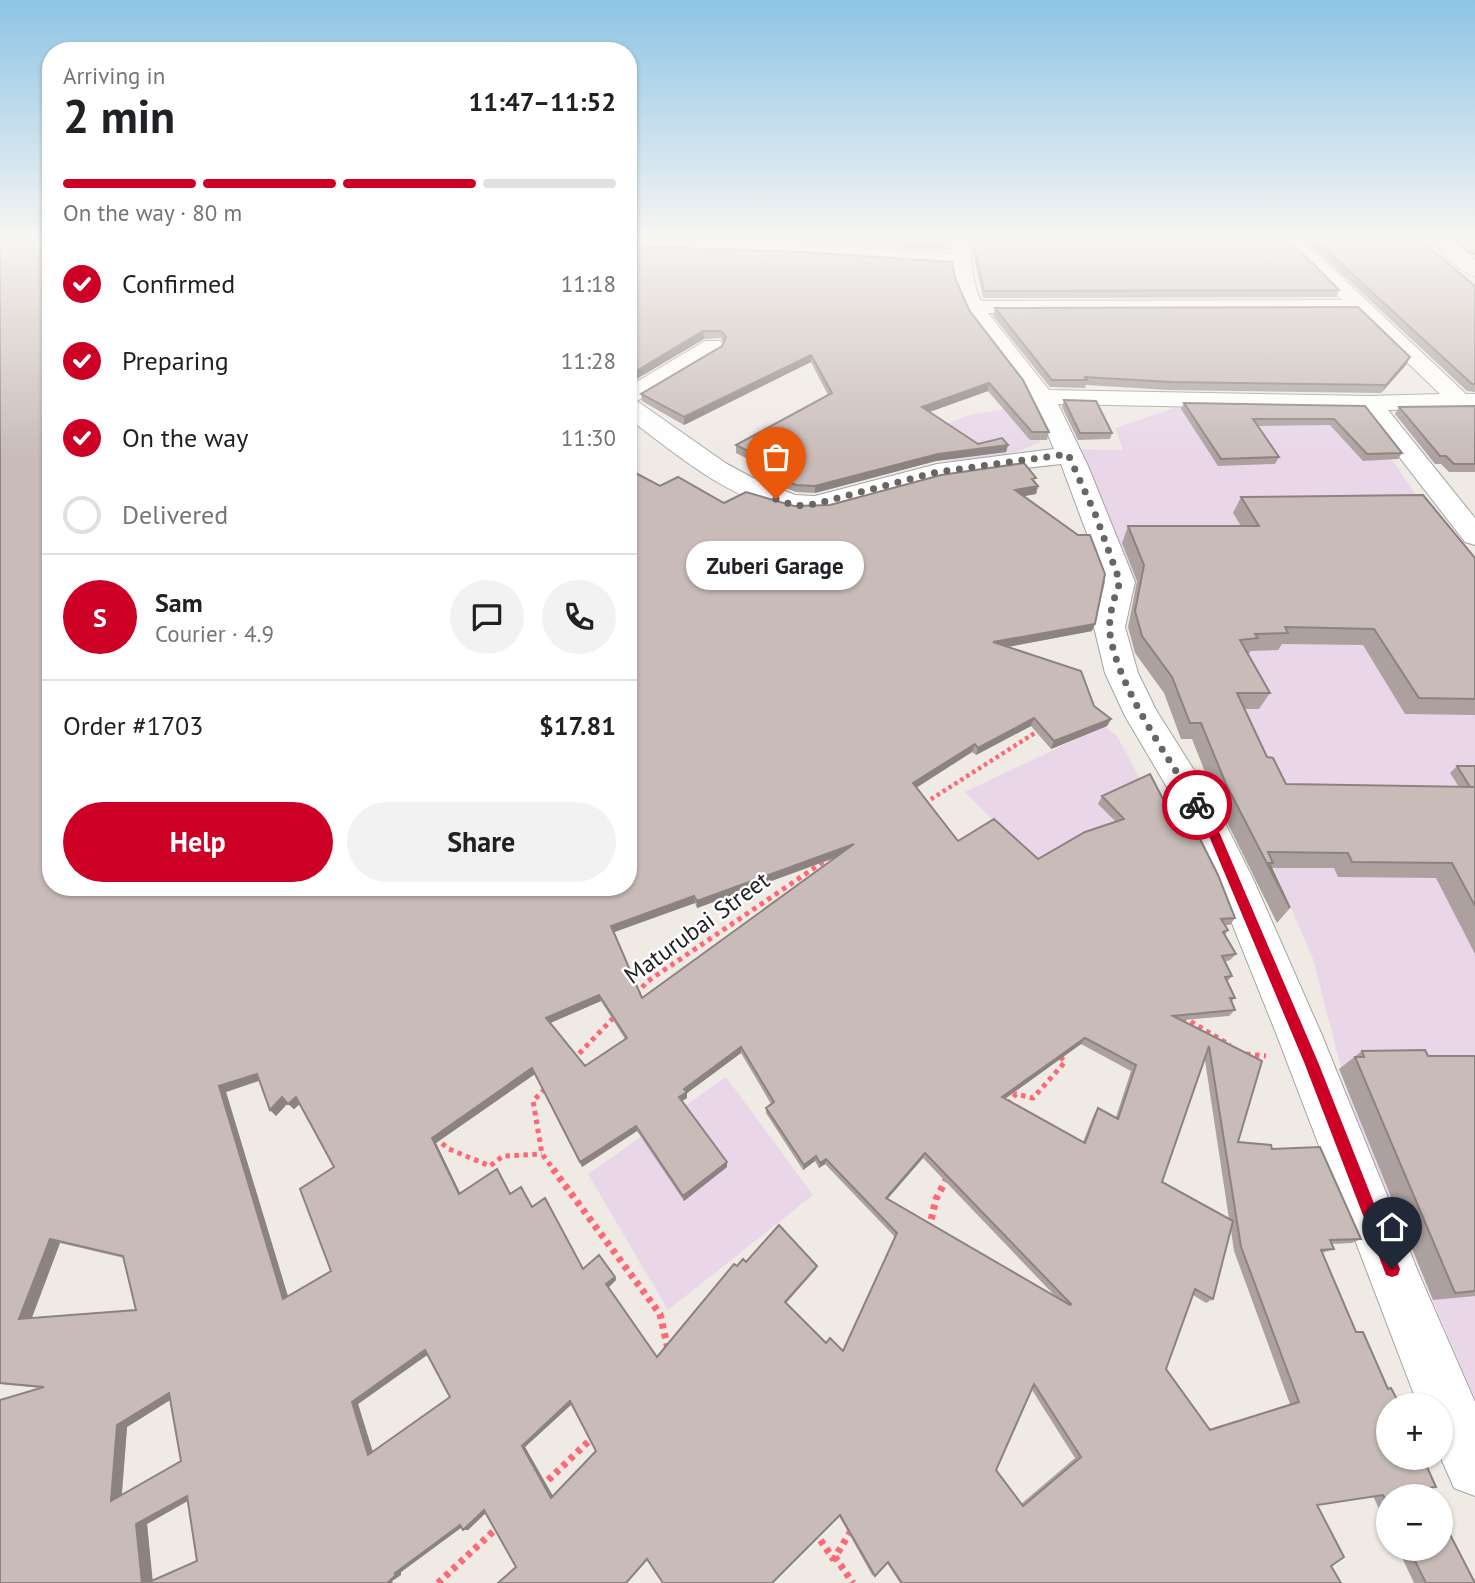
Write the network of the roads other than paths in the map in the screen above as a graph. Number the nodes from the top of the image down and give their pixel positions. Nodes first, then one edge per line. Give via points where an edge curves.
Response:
1 (978, 311) edge
2 (1365, 311) edge
3 (713, 346) dead end
4 (637, 392) edge
5 (1042, 397) junction
6 (1468, 401) edge
7 (1370, 403) junction
8 (637, 412) edge
9 (1068, 454) junction
10 (1475, 536) edge
11 (1475, 1467) edge

1 - 5 street
2 - 6 street
3 - 4 street
5 - 7 street
5 - 9 street
6 - 7 street
7 - 10 street
8 - 9 street via 757,492 796,506 937,472
9 - 11 street via 1120,582 1110,631 1117,662 1214,834 1311,1062 1442,1399

